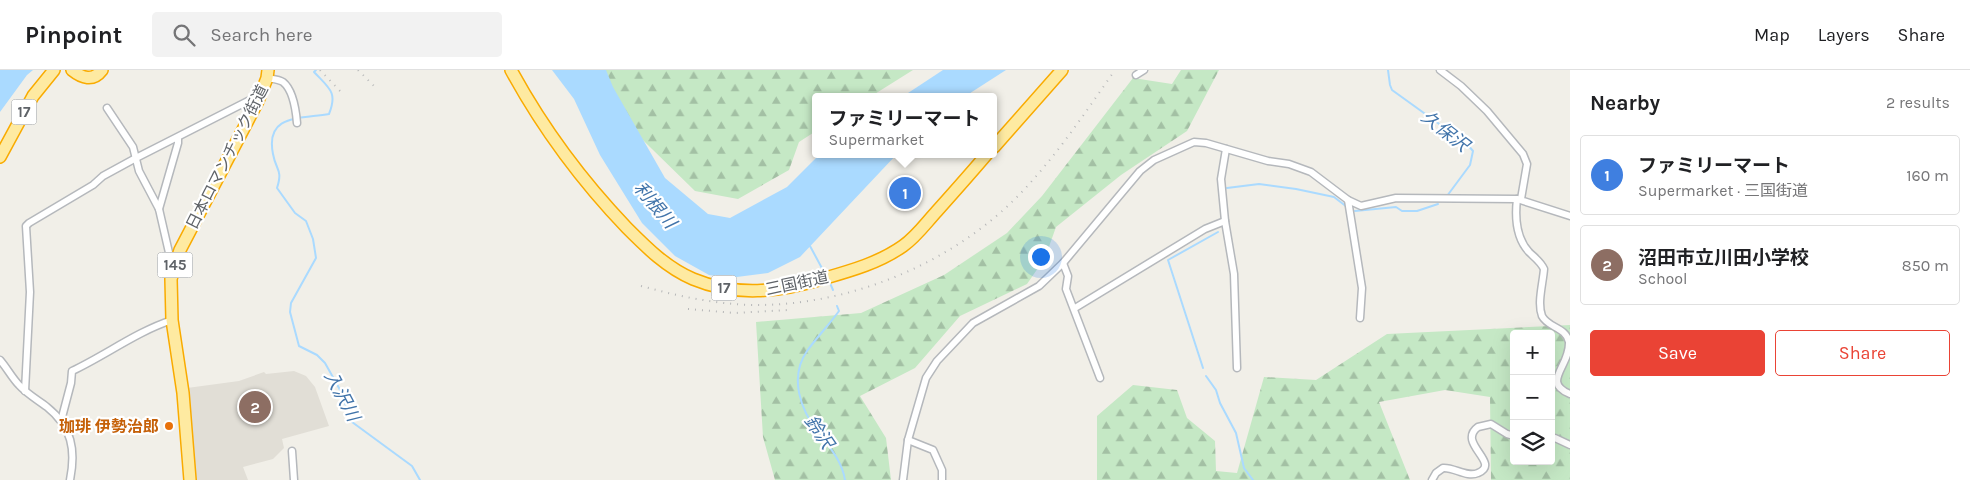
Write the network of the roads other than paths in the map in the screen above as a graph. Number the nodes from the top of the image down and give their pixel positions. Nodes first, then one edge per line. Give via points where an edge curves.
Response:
1 (54, 70) edge
2 (72, 70) edge
3 (102, 70) edge
4 (510, 70) edge
5 (1062, 70) edge
6 (1144, 70) edge
7 (1440, 70) edge
8 (268, 74) edge
9 (1136, 75) dead end
10 (258, 100) junction
11 (107, 108) dead end
12 (297, 124) dead end
13 (178, 138) junction
14 (997, 144) edge
15 (1226, 149) junction
16 (0, 157) edge
17 (136, 158) junction
18 (983, 158) edge
19 (1519, 199) junction
20 (1348, 200) junction
21 (160, 209) junction
22 (1570, 216) edge
23 (1225, 221) junction
24 (1063, 263) junction
25 (173, 272) junction
26 (1075, 308) junction
27 (1360, 318) dead end
28 (172, 320) junction
29 (0, 360) edge
30 (1236, 368) dead end
31 (1100, 378) dead end
32 (25, 391) junction
33 (1570, 394) edge
34 (61, 421) junction
35 (1510, 435) edge
36 (1555, 438) edge
37 (908, 440) junction
38 (1570, 445) edge
39 (292, 451) dead end
40 (70, 480) edge
41 (190, 480) edge
42 (294, 480) edge
43 (903, 480) edge
44 (942, 480) edge
45 (1432, 480) edge

1 - 16 highway, 17 via 33,96
2 - 3 highway via 91,78
4 - 18 highway, 三国街道 / 17 via 580,176 639,240 678,272 710,285 734,290 770,291 804,284 854,270 891,254 920,230
5 - 14 highway
6 - 9 street
7 - 19 street via 1487,111 1523,154 1527,164
8 - 10 highway, 日本ロマンチック街道 / 145
8 - 12 street via 284,83 293,102
10 - 13 street via 250,100
10 - 25 highway, 日本ロマンチック街道 / 145 via 180,250
11 - 17 street
13 - 17 street
13 - 21 street
15 - 20 street via 1312,172
15 - 23 street via 1221,179
15 - 24 street via 1194,142 1154,160 1140,171
17 - 21 street via 139,171
17 - 32 street via 26,226 30,292
19 - 20 street via 1396,198 1361,206
19 - 22 street
19 - 33 street via 1515,212 1517,226 1526,248 1544,269 1542,315 1560,329 1569,344 1567,359 1556,382 1561,390
20 - 27 street via 1362,288
21 - 25 street
23 - 26 street via 1206,229
23 - 30 street via 1234,274
24 - 26 street via 1068,276 1066,289
24 - 37 street via 1039,286 973,323 937,362 926,378
25 - 28 highway, 日本ロマンチック街道 / 145 via 170,287
26 - 31 street
28 - 34 street via 154,326 72,371
28 - 41 highway, 日本ロマンチック街道 / 145
29 - 32 street
32 - 34 street
34 - 40 street via 73,449
35 - 45 street via 1491,424 1478,427 1472,434 1472,443 1484,457 1483,469 1472,474 1443,468
36 - 38 street
37 - 43 street
37 - 44 street via 933,450 942,470
39 - 42 street

